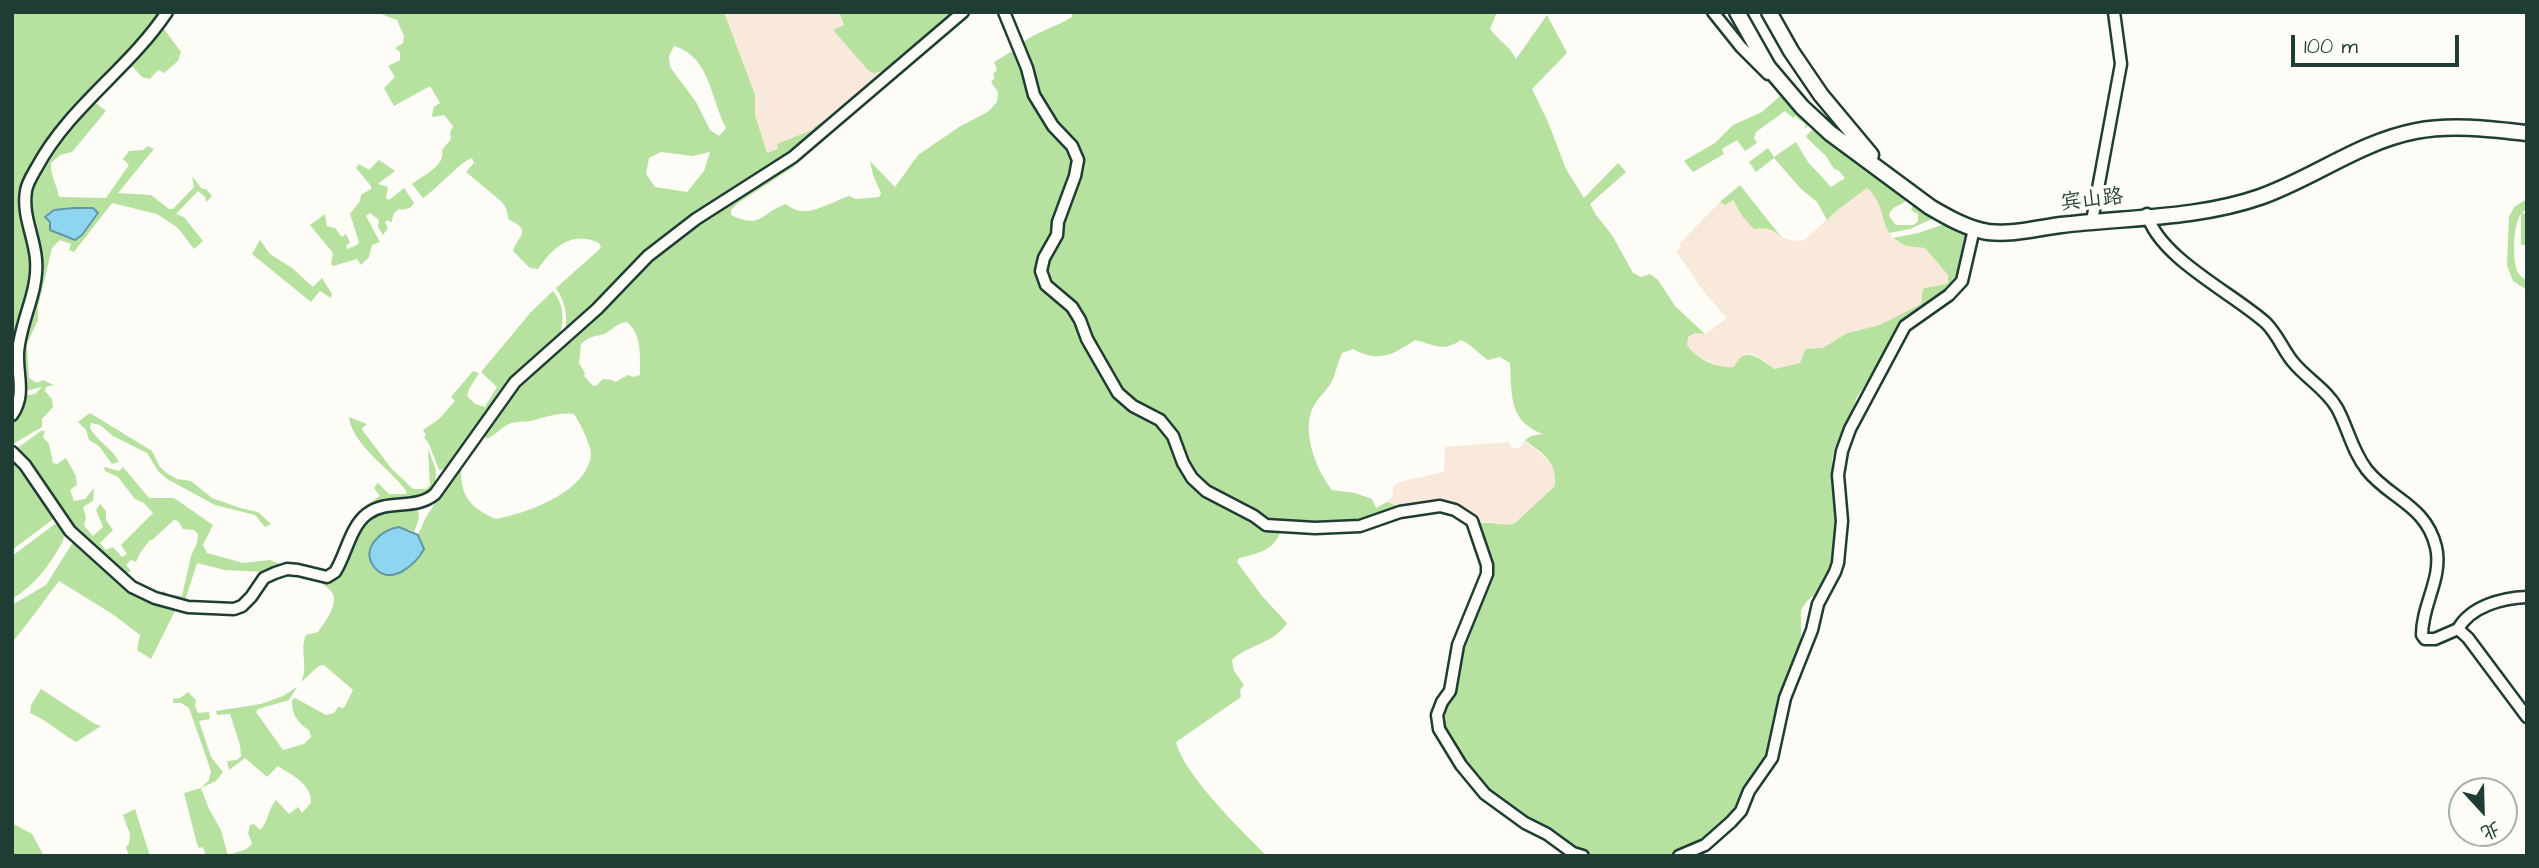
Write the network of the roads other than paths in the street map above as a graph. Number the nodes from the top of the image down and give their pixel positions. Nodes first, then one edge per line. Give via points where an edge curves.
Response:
1 (167, 12) edge
2 (963, 12) edge
3 (1004, 12) edge
4 (1713, 12) edge
5 (1737, 12) edge
6 (1769, 12) edge
7 (2114, 12) edge
8 (1778, 80) junction
9 (2527, 131) edge
10 (2147, 214) junction
11 (2093, 218) junction
12 (1975, 229) junction
13 (12, 415) edge
14 (12, 452) edge
15 (2527, 597) edge
16 (2458, 629) junction
17 (2527, 717) edge
18 (1583, 856) edge
19 (1679, 856) edge

1 - 13 street via 58,133 26,189 35,277 18,353 20,398
2 - 14 street via 793,157 648,256 515,382 435,494 419,503 388,505 368,513 335,572 327,578 287,569 264,578 242,606 233,609 188,607 155,597 131,587 70,531
3 - 18 street via 1034,94 1078,160 1058,235 1041,271 1046,285 1072,307 1118,393 1160,421 1173,436 1192,478 1206,491 1266,525 1360,526 1400,512 1440,506 1472,521 1487,574 1458,645 1450,691 1437,715 1439,729 1485,794
4 - 8 street via 1764,72
5 - 8 main road, 宾山路
6 - 11 main road, 宾山路 via 1821,95 1862,146 1946,211 1998,226
7 - 11 street via 2120,64
8 - 12 main road, 宾山路 via 1844,144 1930,207
9 - 10 main road, 宾山路 via 2466,124 2416,126 2372,138 2261,192
10 - 11 main road, 宾山路
10 - 16 street via 2170,249 2267,324 2293,362 2332,400 2353,447 2374,478 2421,517 2438,558 2422,635 2435,639
11 - 12 main road, 宾山路 via 2010,233
12 - 19 street via 1962,281 1950,295 1905,326 1850,429 1838,475 1842,521 1838,563 1818,604 1785,698 1772,758 1731,822 1705,845
15 - 16 street via 2490,604 2462,621
16 - 17 street

